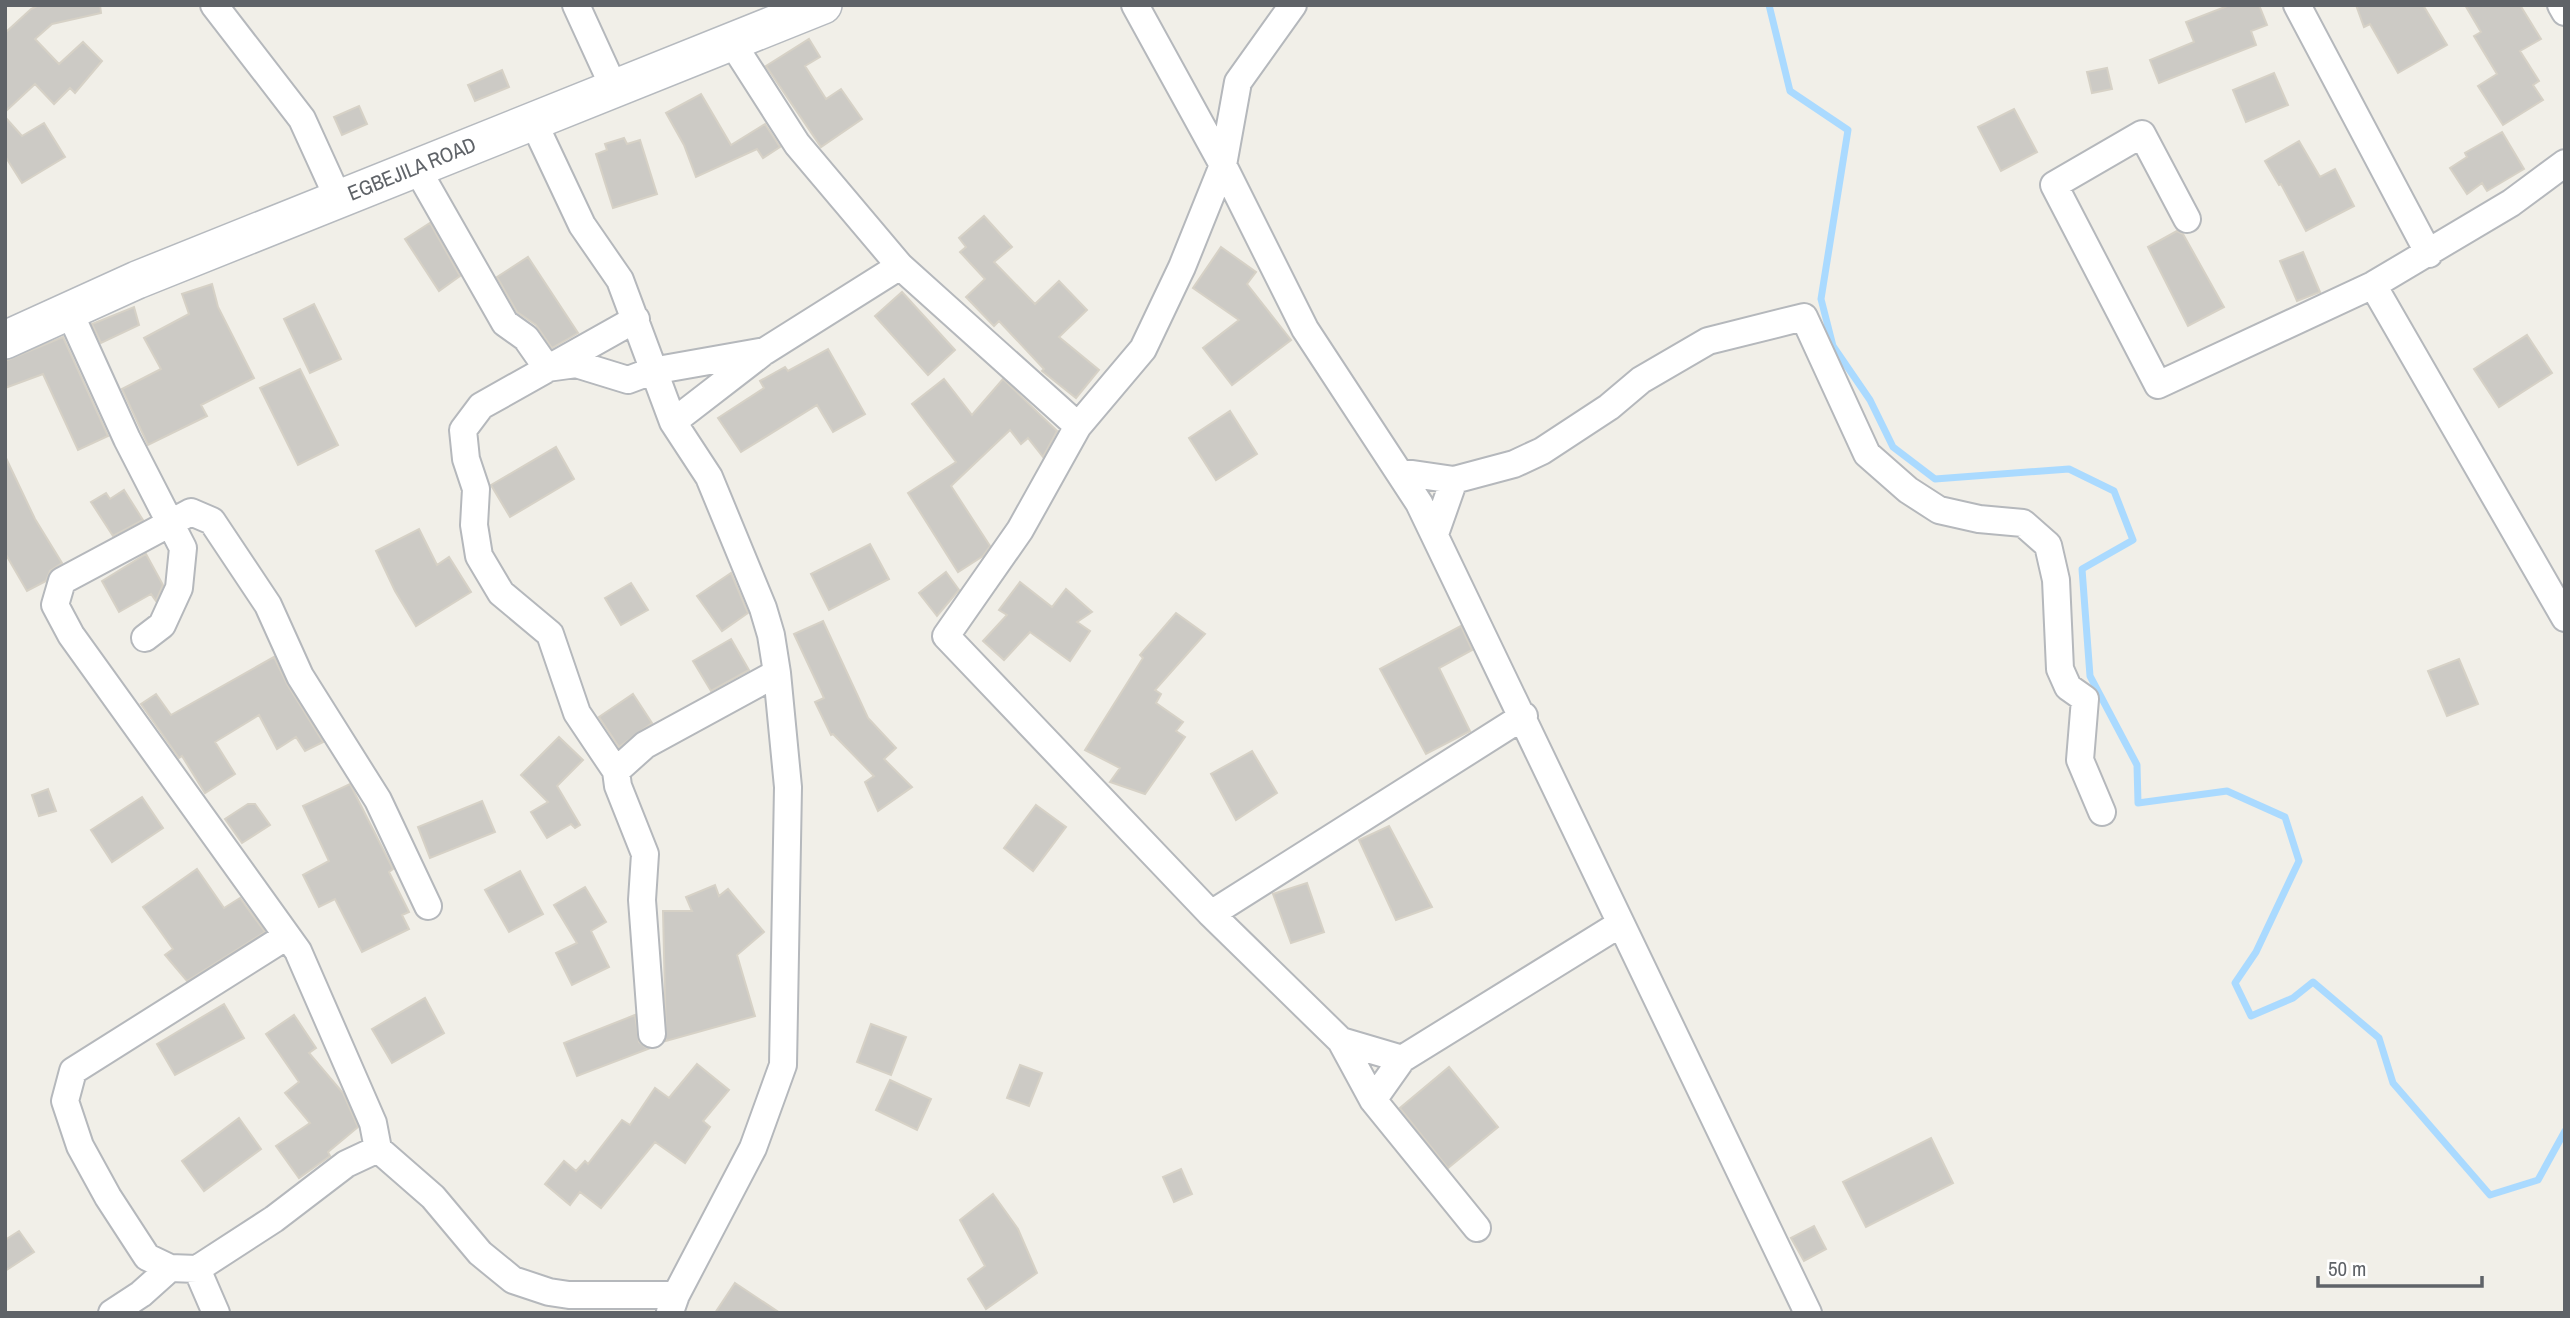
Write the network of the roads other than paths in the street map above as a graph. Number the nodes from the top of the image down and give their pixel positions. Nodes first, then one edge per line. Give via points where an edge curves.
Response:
1 (214, 5) edge
2 (576, 5) edge
3 (823, 5) edge
4 (1135, 5) edge
5 (1293, 5) edge
6 (2297, 5) edge
7 (2561, 5) edge
8 (2565, 12) edge
9 (731, 41) junction
10 (614, 88) junction
11 (533, 121) junction
12 (2565, 163) edge
13 (1223, 165) junction
14 (416, 167) junction
15 (338, 198) junction
16 (2187, 219) dead end
17 (2429, 254) junction
18 (900, 266) junction
19 (2373, 285) junction
20 (69, 311) junction
21 (636, 319) junction
22 (5, 340) edge
23 (765, 351) junction
24 (547, 368) junction
25 (652, 371) junction
26 (673, 422) junction
27 (1078, 426) junction
28 (1399, 472) junction
29 (1454, 480) junction
30 (170, 523) junction
31 (1435, 534) junction
32 (2565, 618) edge
33 (145, 638) dead end
34 (777, 673) junction
35 (1524, 716) junction
36 (616, 771) junction
37 (2102, 812) dead end
38 (428, 906) dead end
39 (1211, 914) junction
40 (1620, 923) junction
41 (287, 936) junction
42 (652, 1034) dead end
43 (1341, 1041) junction
44 (1402, 1059) junction
45 (1373, 1100) junction
46 (378, 1149) junction
47 (1477, 1228) dead end
48 (170, 1268) junction
49 (197, 1269) junction
50 (673, 1304) edge
51 (112, 1313) edge
52 (216, 1313) edge
53 (1808, 1313) edge

1 - 15 street via 302,119
2 - 10 street
3 - 9 street, EGBEJILA ROAD
4 - 13 street
5 - 13 street via 1238,82
6 - 17 street
7 - 8 street
9 - 10 street, EGBEJILA ROAD
9 - 18 street via 797,144
10 - 11 street, EGBEJILA ROAD
11 - 14 street, EGBEJILA ROAD
11 - 21 street via 582,225 620,280
12 - 17 street
13 - 27 street via 1143,349
13 - 28 street via 1305,329
14 - 15 street, EGBEJILA ROAD
14 - 24 street via 505,323 526,338
15 - 20 street, EGBEJILA ROAD
16 - 19 street via 2143,134 2054,185 2158,385
17 - 19 street
18 - 23 street
18 - 27 street
19 - 32 street
20 - 22 street, EGBEJILA ROAD
20 - 30 street
21 - 24 street
21 - 25 street
23 - 25 street
23 - 26 street
24 - 25 street via 576,364 628,380
24 - 36 street via 481,406 463,430 476,488 474,525 479,556 501,593 551,634 578,713
25 - 26 street
26 - 34 street via 701,461 749,571 771,635
27 - 39 street via 1020,530 946,636
28 - 29 street
28 - 31 street
29 - 31 street
29 - 37 street via 1514,464 1542,451 1641,380 1708,341 1804,317 1867,453 1908,490 1939,510 2023,523 2048,545 2056,580 2060,669 2068,687 2085,699 2080,760
30 - 33 street via 183,548 179,588 162,625
30 - 38 street via 191,512 212,522 240,559 268,605 300,676 378,800
30 - 41 street via 62,581 55,605 71,635
31 - 35 street
34 - 36 street via 645,745
34 - 50 street via 788,787 783,1065 753,1148
35 - 39 street
35 - 40 street
36 - 42 street via 645,853 642,900
39 - 43 street
40 - 44 street
40 - 53 street
41 - 46 street via 306,967 358,1087
41 - 48 street via 73,1071 65,1101 80,1146 147,1257
43 - 44 street
43 - 45 street
44 - 45 street
45 - 47 street
46 - 49 street via 346,1164
46 - 50 street via 433,1197 480,1253 513,1280 569,1295
48 - 49 street
48 - 51 street
49 - 52 street

